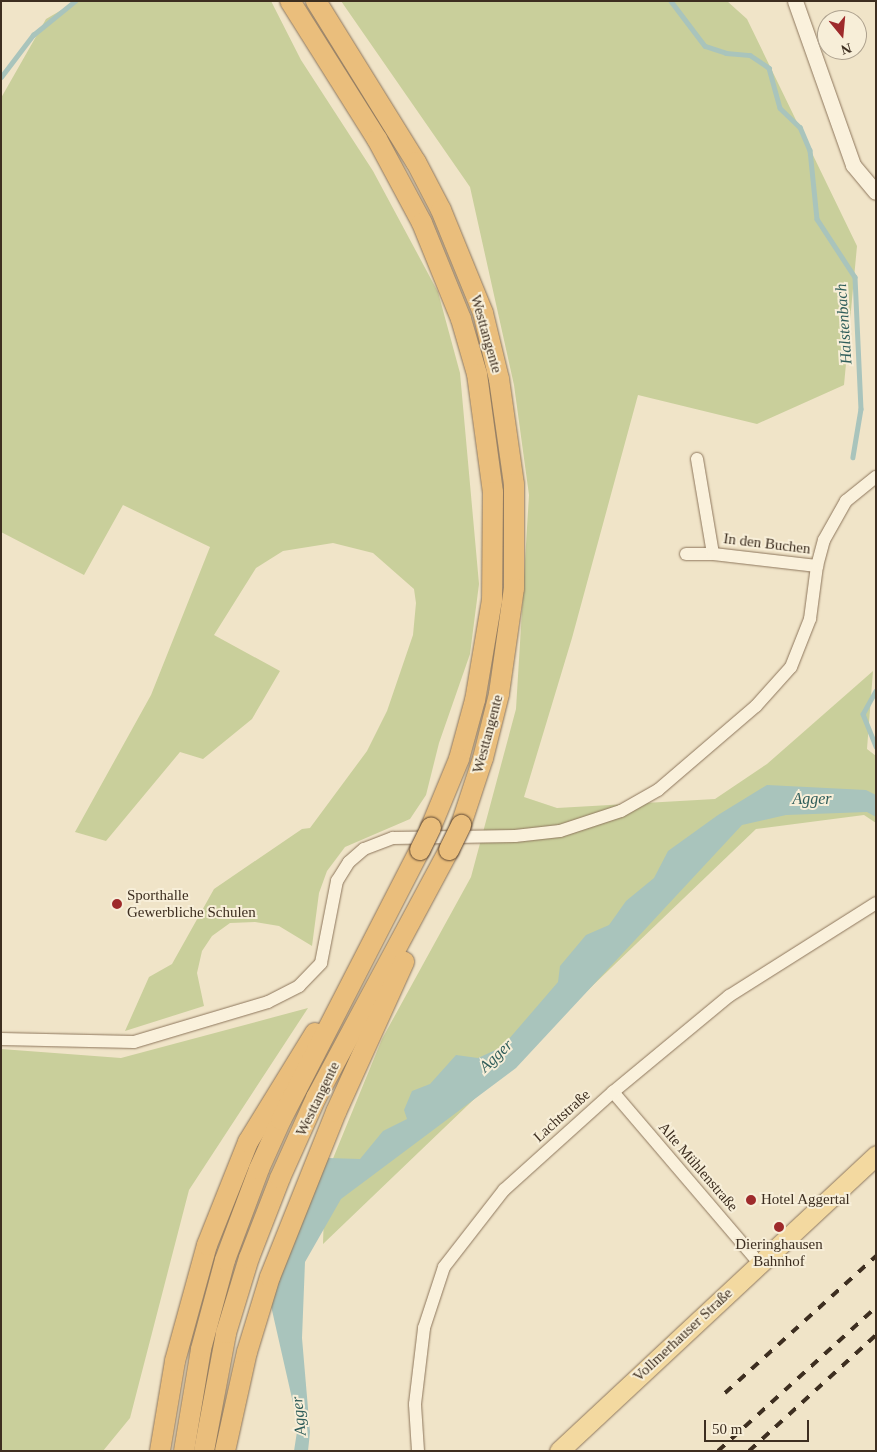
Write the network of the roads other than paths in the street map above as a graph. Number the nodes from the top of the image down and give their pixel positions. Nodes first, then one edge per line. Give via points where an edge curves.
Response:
1 (795, 1) edge
2 (317, 3) edge
3 (295, 9) edge
4 (876, 192) edge
5 (697, 459) dead end
6 (876, 477) edge
7 (686, 554) dead end
8 (713, 554) junction
9 (817, 566) junction
10 (876, 903) edge
11 (412, 924) junction
12 (344, 1002) junction
13 (1, 1040) edge
14 (613, 1092) junction
15 (874, 1157) edge
16 (759, 1264) junction
17 (160, 1451) edge
18 (184, 1451) edge
19 (204, 1451) edge
20 (225, 1451) edge
21 (418, 1451) edge
22 (559, 1451) edge

1 - 4 street via 853,164
2 - 11 highway, Westtangente, bridge via 416,162 441,210 483,313 499,379 514,484 514,588 499,694 461,825
3 - 12 highway, Westtangente, bridge via 377,139 422,223 461,318 477,374 493,492 492,600 475,700 459,759 431,827
5 - 8 street, In den Buchen
6 - 9 street via 846,501 824,540
7 - 8 street, In den Buchen
8 - 9 street, In den Buchen
9 - 13 street via 803,644 778,685 658,790 587,825 560,831 515,836 393,838 364,850 349,862 337,881 321,963 299,986 268,1002 134,1042
10 - 14 street, Lachtstraße via 729,996
11 - 19 highway, Westtangente via 316,1098 280,1178 249,1258 226,1334
11 - 20 highway via 405,961 336,1112 270,1277 247,1352
12 - 17 highway via 321,1022 248,1142 207,1245 175,1361
12 - 18 highway, Westtangente via 281,1120 225,1260 203,1340
14 - 16 street, Alte Mühlenstraße
14 - 21 street, Lachtstraße via 504,1190 444,1268 424,1328 415,1404
15 - 16 main road, Vollmerhauser Straße
16 - 22 main road, Vollmerhauser Straße

